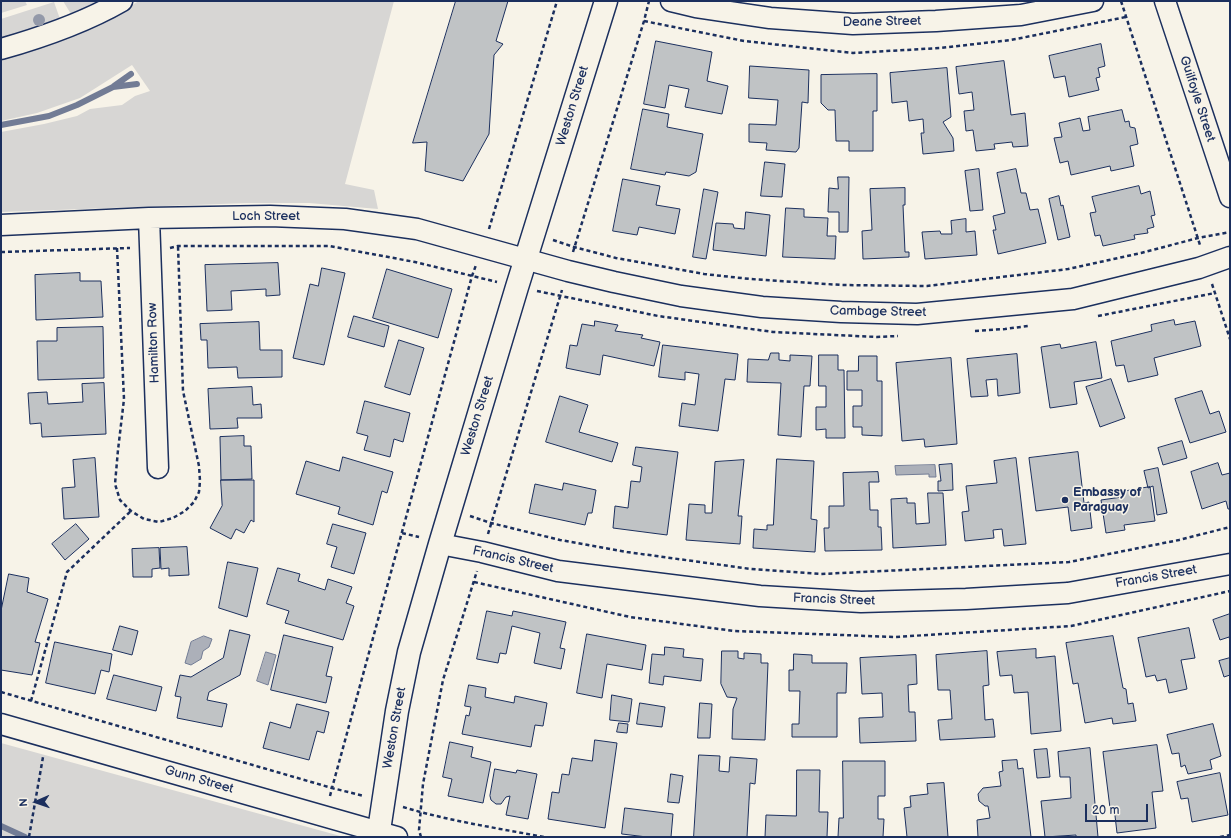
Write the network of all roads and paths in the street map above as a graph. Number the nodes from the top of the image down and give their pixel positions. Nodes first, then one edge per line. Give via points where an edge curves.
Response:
1 (122, 1) edge
2 (557, 1) edge
3 (606, 1) edge
4 (649, 1) edge
5 (671, 1) edge
6 (1093, 1) edge
7 (1121, 1) edge
8 (1165, 1) edge
9 (1, 49) edge
10 (1230, 197) edge
11 (149, 218) junction
12 (1, 225) edge
13 (1230, 232) edge
14 (534, 233) junction
15 (1198, 238) junction
16 (178, 246) junction
17 (484, 247) junction
18 (574, 247) junction
19 (117, 248) junction
20 (150, 250) junction
21 (1, 252) edge
22 (1230, 257) edge
23 (526, 258) junction
24 (1206, 265) junction
25 (568, 270) junction
26 (472, 276) junction
27 (517, 287) junction
28 (560, 296) junction
29 (1230, 339) edge
30 (158, 468) dead end
31 (450, 509) junction
32 (131, 511) junction
33 (491, 523) junction
34 (1230, 527) edge
35 (440, 544) junction
36 (482, 552) junction
37 (1230, 564) edge
38 (1, 692) edge
39 (31, 701) junction
40 (1, 724) edge
41 (46, 737) junction
42 (332, 788) junction
43 (383, 801) junction
44 (420, 812) junction
45 (384, 835) edge
46 (1230, 835) edge
47 (29, 836) edge
48 (422, 837) edge
49 (544, 837) edge
50 (1220, 837) edge

1 - 9 street via 71,26
2 - 17 path
3 - 14 street, Weston Street
4 - 18 path
5 - 6 street, Deane Street via 770,18 853,24 1021,15
7 - 15 path
8 - 10 street, Guilfoyle Street
11 - 12 street, Loch Street
11 - 17 street, Loch Street via 270,216 345,219 418,229
11 - 20 street, Hamilton Row
13 - 15 path
14 - 18 path
14 - 23 street, Weston Street
15 - 18 path via 1068,269 927,286 842,285 750,279 659,266
15 - 24 path
16 - 20 path via 161,251
16 - 26 path via 329,246
16 - 32 path via 183,391 199,466 199,492 185,512 159,522 144,519
17 - 23 street, Loch Street
17 - 26 path
18 - 25 path
19 - 20 path
19 - 21 path
19 - 32 path via 124,399 115,484 120,500
20 - 30 street, Hamilton Row
22 - 24 street, Cambage Street
23 - 25 street, Cambage Street
23 - 27 street, Weston Street
24 - 25 street, Cambage Street via 1073,299 917,314 762,307 681,296
24 - 29 path
25 - 28 path
26 - 27 path
26 - 42 path
27 - 28 path
27 - 31 street, Weston Street
28 - 33 path
31 - 33 path
31 - 35 street, Weston Street
32 - 39 path via 67,572
33 - 34 path via 560,540 627,552 751,569 821,574 1069,562
33 - 36 path
35 - 36 street, Francis Street
35 - 43 street, Weston Street via 409,652
36 - 37 street, Francis Street via 573,573 760,596 861,602 1068,593
36 - 44 path via 443,680
38 - 39 path
39 - 42 path
40 - 41 street, Gunn Street
41 - 45 street, Gunn Street
41 - 47 path
42 - 43 path
43 - 44 path
43 - 45 street, Weston Street
44 - 48 path via 419,830
44 - 49 path
46 - 50 path

